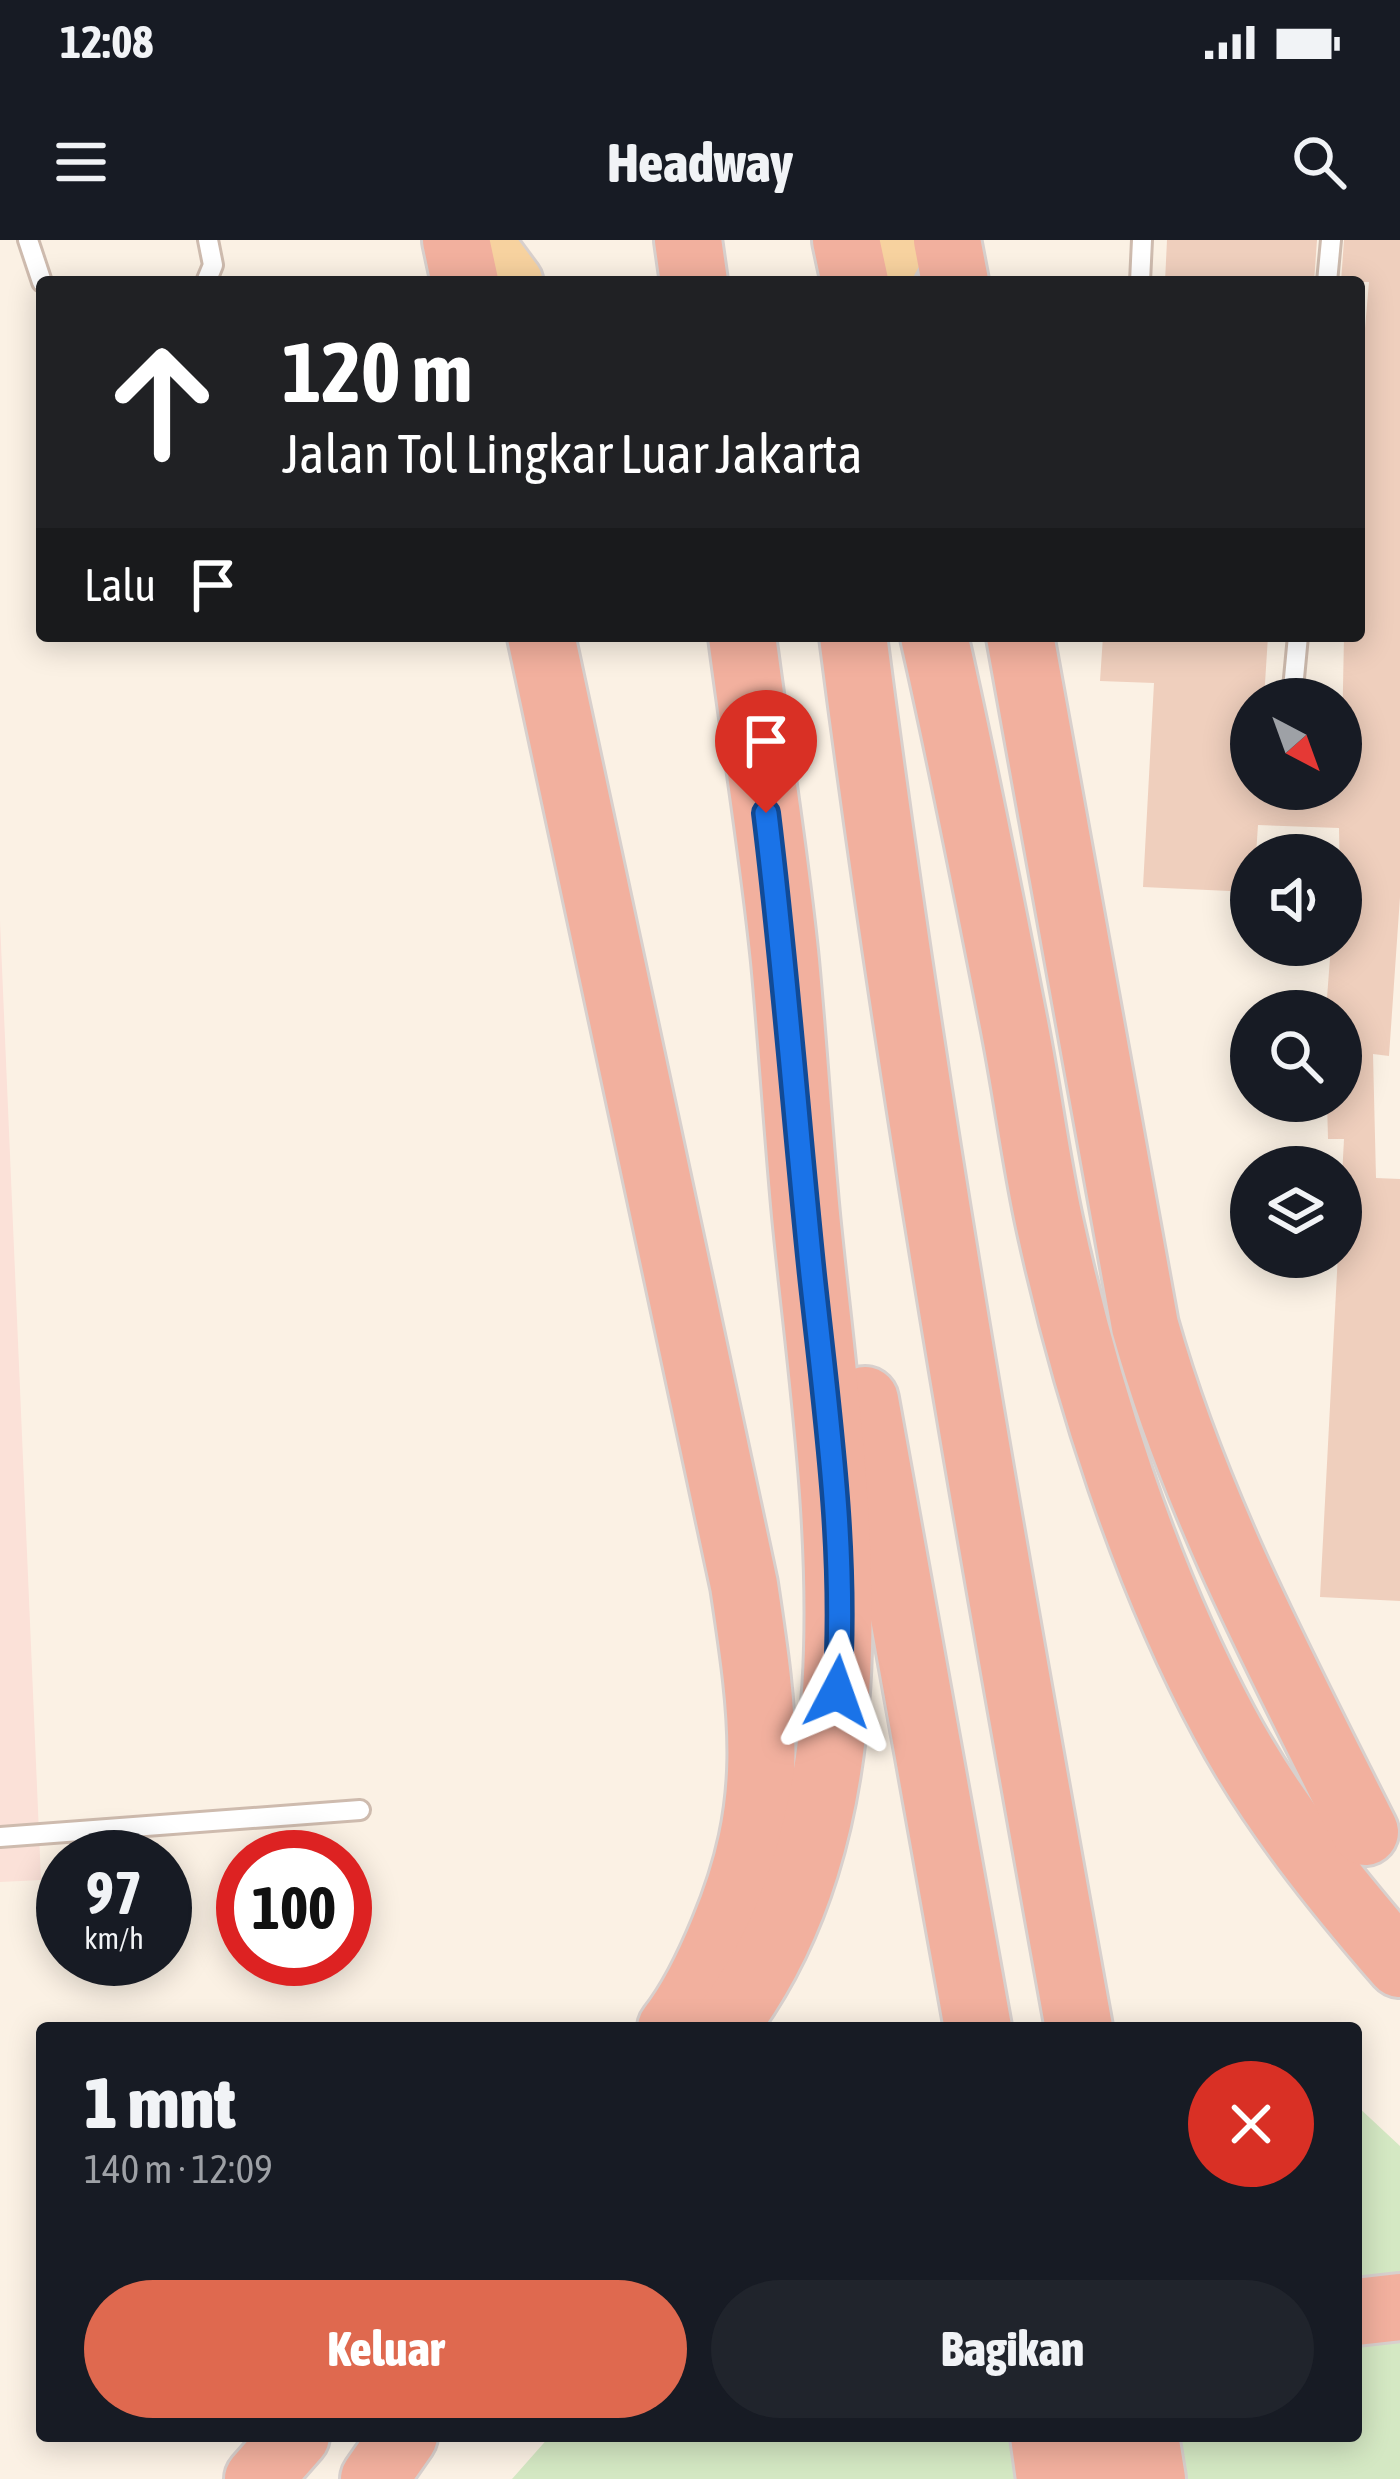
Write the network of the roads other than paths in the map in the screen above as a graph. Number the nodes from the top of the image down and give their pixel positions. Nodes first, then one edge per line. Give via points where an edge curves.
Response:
1 (28, 240) edge
2 (208, 240) edge
3 (456, 240) edge
4 (483, 240) edge
5 (688, 240) edge
6 (802, 240) edge
7 (846, 240) edge
8 (901, 240) edge
9 (947, 240) edge
10 (1142, 240) edge
11 (1330, 240) edge
12 (40, 276) edge
13 (208, 276) edge
14 (464, 276) edge
15 (510, 276) edge
16 (693, 276) edge
17 (807, 276) edge
18 (854, 276) edge
19 (881, 276) edge
20 (954, 276) edge
21 (1140, 276) edge
22 (1327, 276) edge
23 (542, 642) edge
24 (743, 642) edge
25 (854, 642) edge
26 (935, 642) edge
27 (1020, 642) edge
28 (1297, 642) edge
29 (1294, 678) edge
30 (780, 925) junction
31 (1124, 1477) junction
32 (360, 1810) dead end
33 (0, 1837) edge
34 (1382, 1852) edge
35 (1400, 1964) edge
36 (675, 2022) edge
37 (726, 2022) edge
38 (977, 2022) edge
39 (1078, 2022) edge
40 (1400, 2307) edge
41 (1362, 2311) edge
42 (291, 2442) edge
43 (339, 2442) edge
44 (400, 2442) edge
45 (1045, 2442) edge
46 (1111, 2442) edge
47 (1146, 2442) edge
48 (258, 2479) edge
49 (310, 2479) edge
50 (374, 2479) edge
51 (1050, 2479) edge
52 (1082, 2479) edge
53 (1151, 2479) edge

1 - 12 lane
2 - 13 lane
3 - 14 highway
4 - 15 main road
5 - 16 highway
6 - 17 highway
7 - 18 highway
8 - 19 main road
9 - 20 highway
10 - 21 lane
11 - 22 lane
23 - 36 highway via 757,1673 758,1829 712,1958
24 - 30 highway
25 - 39 highway via 964,1394
26 - 31 highway via 1049,1222
27 - 34 highway via 1163,1389 1224,1544
28 - 29 lane
30 - 37 highway via 841,1625 829,1747 803,1868 777,1934
30 - 38 highway
31 - 34 highway via 1303,1767
31 - 35 highway via 1159,1586 1225,1726 1331,1882
32 - 33 lane
40 - 41 highway
42 - 48 highway
43 - 49 highway
44 - 50 highway
45 - 51 highway
46 - 52 highway
47 - 53 highway

